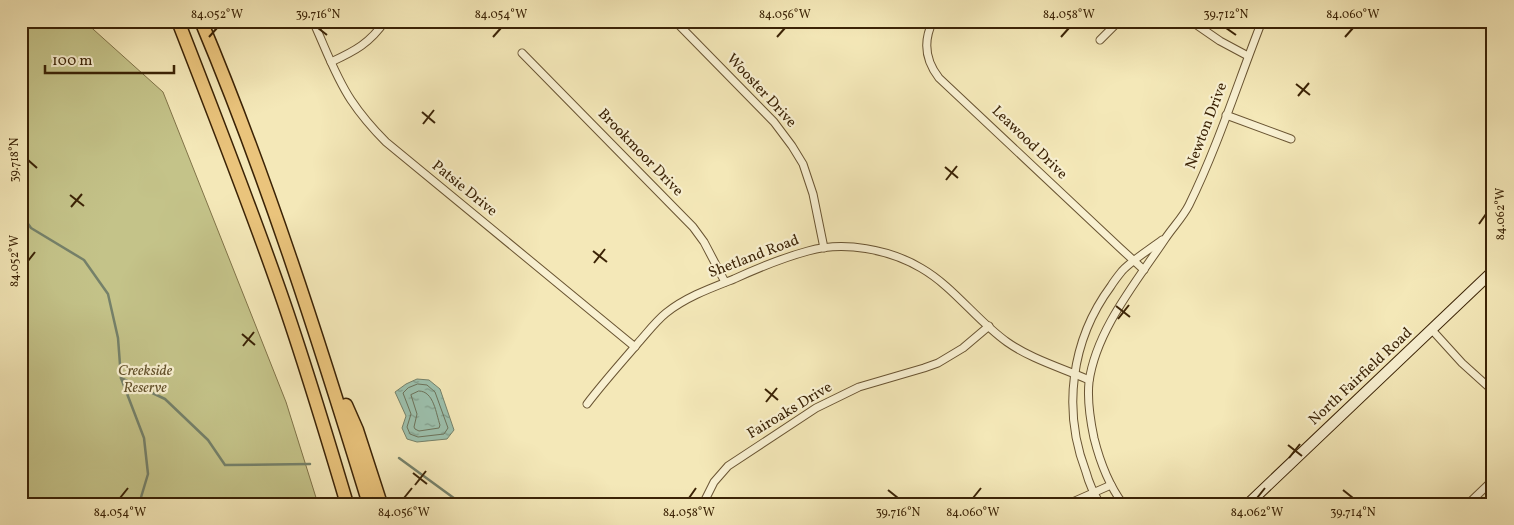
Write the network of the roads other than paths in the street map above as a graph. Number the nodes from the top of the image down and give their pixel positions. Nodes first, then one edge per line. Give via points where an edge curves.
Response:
1 (178, 21) edge
2 (201, 21) edge
3 (314, 21) edge
4 (385, 21) edge
5 (933, 21) edge
6 (1119, 21) edge
7 (1191, 21) edge
8 (1262, 21) edge
9 (680, 23) edge
10 (1100, 40) dead end
11 (522, 53) dead end
12 (1248, 56) junction
13 (331, 62) junction
14 (1226, 115) junction
15 (1291, 139) dead end
16 (1168, 236) junction
17 (824, 248) junction
18 (1135, 261) junction
19 (1144, 270) junction
20 (1493, 271) edge
21 (725, 282) junction
22 (989, 326) junction
23 (1432, 330) junction
24 (635, 347) junction
25 (324, 356) junction
26 (1074, 373) junction
27 (1089, 380) junction
28 (1493, 391) edge
29 (587, 404) dead end
30 (1493, 480) edge
31 (1111, 485) junction
32 (1094, 492) junction
33 (345, 504) edge
34 (369, 504) edge
35 (381, 504) edge
36 (703, 504) edge
37 (1068, 504) edge
38 (1100, 504) edge
39 (1122, 504) edge
40 (1248, 504) edge
41 (1468, 504) edge

1 - 33 highway via 278,284
2 - 25 highway via 268,196
3 - 13 street, Patsie Drive
4 - 13 street via 360,48
5 - 18 street, Leawood Drive via 926,47 929,61 939,78
6 - 10 street
7 - 12 street
8 - 12 street, Newton Drive
9 - 17 street, Wooster Drive via 774,122 792,146 803,164 813,194
11 - 21 street, Brookmoor Drive via 693,227
12 - 14 street, Newton Drive
13 - 24 street, Patsie Drive via 350,99 386,142
14 - 15 street
14 - 16 street, Newton Drive via 1205,171 1182,217
16 - 18 street, Newton Drive
16 - 19 street, Newton Drive
17 - 21 street, Shetland Road via 781,259
17 - 22 street, Shetland Road via 880,252 902,258 935,277
18 - 19 street, Leawood Drive
18 - 26 street, Newton Drive via 1122,270 1095,310
19 - 27 street, Newton Drive via 1109,325
20 - 23 main road, North Fairfield Road
21 - 24 street, Shetland Road via 667,312
22 - 26 street, Shetland Road via 1030,355
22 - 36 street, Fairoaks Drive via 938,363 859,387 816,408 728,466 714,482
23 - 28 street
23 - 40 main road, North Fairfield Road
24 - 29 street, Shetland Road
25 - 34 highway
25 - 35 highway via 357,430
26 - 27 street, Shetland Road
26 - 32 street, Newton Drive via 1072,405 1075,435 1082,464
27 - 31 street, Newton Drive via 1091,425
30 - 41 street
31 - 32 street
31 - 39 street, Newton Drive
32 - 37 street
32 - 38 street, Newton Drive

